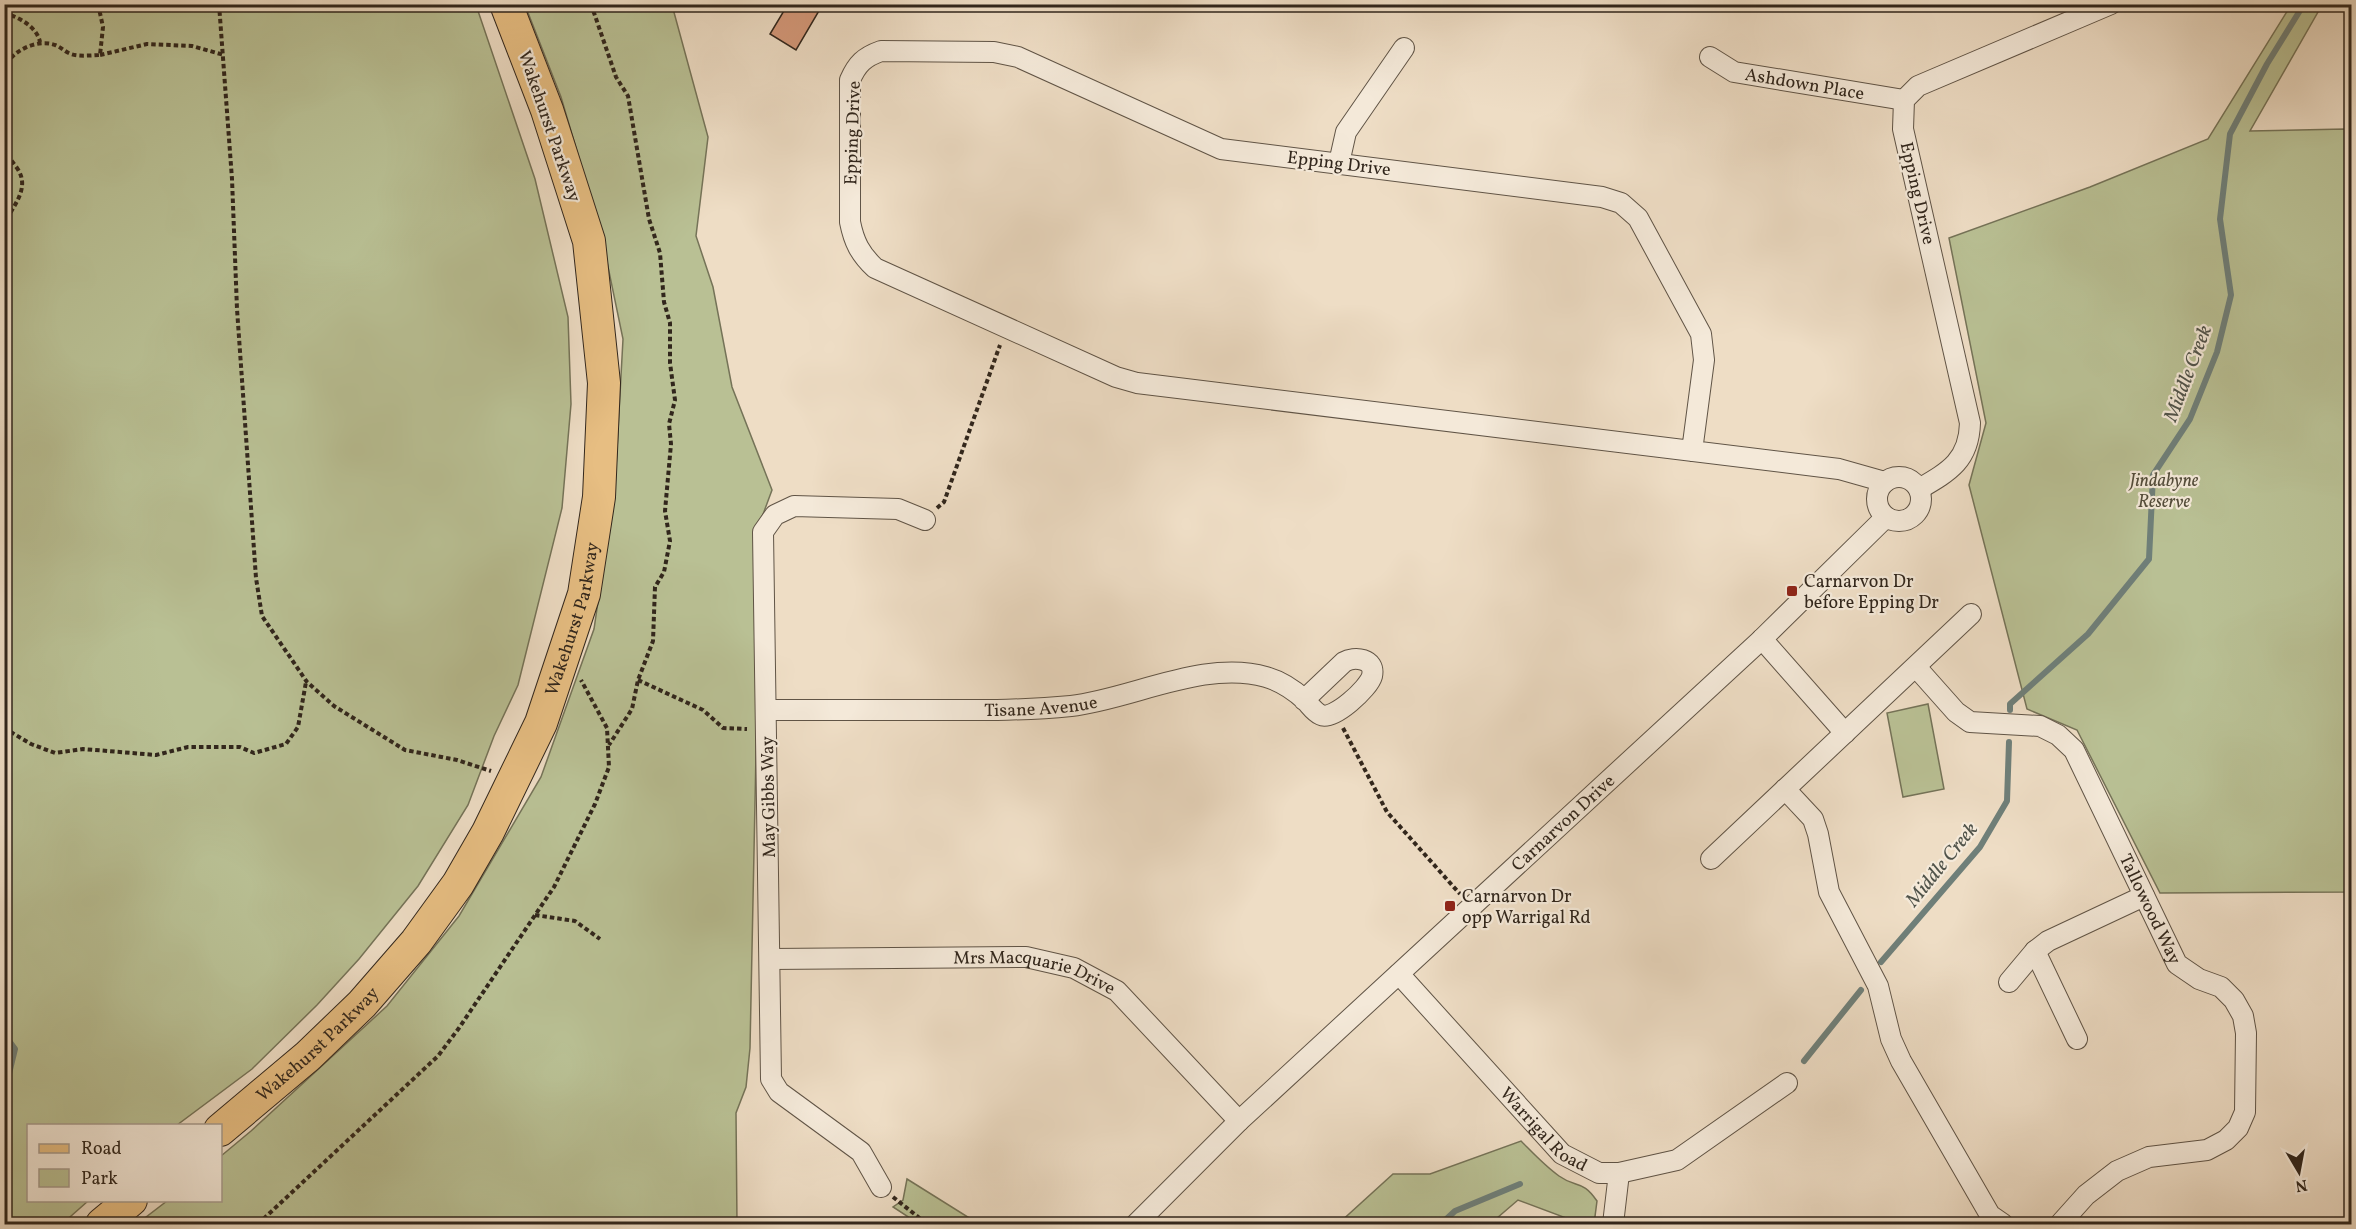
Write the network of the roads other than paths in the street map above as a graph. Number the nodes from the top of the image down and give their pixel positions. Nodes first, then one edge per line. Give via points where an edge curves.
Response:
1 (506, 4) edge
2 (2111, 4) edge
3 (1404, 48) dead end
4 (1710, 57) dead end
5 (1904, 100) junction
6 (1339, 163) junction
7 (1692, 451) junction
8 (1885, 482) junction
9 (1919, 489) junction
10 (1886, 517) junction
11 (925, 520) road end
12 (1971, 614) dead end
13 (1762, 639) junction
14 (1916, 667) junction
15 (1305, 700) junction
16 (767, 719) junction
17 (1845, 733) junction
18 (1785, 789) junction
19 (1711, 859) dead end
20 (2144, 896) junction
21 (2035, 951) junction
22 (770, 959) junction
23 (1399, 974) junction
24 (2009, 981) dead end
25 (2078, 1039) dead end
26 (1787, 1083) dead end
27 (1239, 1121) junction
28 (222, 1128) edge
29 (1619, 1173) junction
30 (881, 1187) road end
31 (129, 1202) edge
32 (102, 1224) edge
33 (1136, 1224) edge
34 (1613, 1224) edge
35 (2003, 1224) edge
36 (2060, 1224) edge

1 - 28 main road, Wakehurst Parkway via 547,110 589,242 604,383 599,497 584,594 541,723 458,884 416,942 362,1004 308,1056
2 - 5 street via 1918,86
3 - 6 street via 1346,132
4 - 5 street, Ashdown Place via 1734,72
5 - 9 street, Epping Drive via 1903,129 1970,423 1969,440 1961,460
6 - 7 street, Epping Drive via 1602,197 1621,203 1638,218 1701,334 1704,360
6 - 7 street, Epping Drive via 1221,148 1018,57 983,52 881,51 856,65 850,80 850,222 862,255 875,268 1116,376 1137,383
7 - 8 street, Epping Drive via 1839,469
8 - 9 street via 1892,478 1908,479
8 - 10 street via 1877,499
9 - 10 street via 1921,504 1913,517 1899,522
10 - 13 street, Carnarvon Drive
11 - 16 street, May Gibbs Way via 898,509 794,506 775,515 763,532
12 - 14 street
13 - 17 street
13 - 23 street, Carnarvon Drive
14 - 17 street
14 - 20 street, Tallowood Way via 1970,722 2040,726 2058,735 2074,750
15 - 15 street, Tisane Avenue via 1344,662 1351,658 1367,662 1372,676 1338,713 1323,717
15 - 16 street, Tisane Avenue via 1266,677 1238,673 1206,675 1073,706
16 - 22 street, May Gibbs Way
17 - 18 street
18 - 19 street
18 - 35 street via 1813,819 1829,892 1878,986 1890,1039 1901,1061 1990,1215
20 - 21 street via 2048,941
20 - 36 street, Tallowood Way via 2177,964 2199,979 2221,987 2242,1016 2246,1034 2245,1112 2238,1128 2226,1140 2207,1150 2149,1157 2116,1171 2086,1195
21 - 24 street
21 - 25 street
22 - 27 street, Mrs Macquarie Drive via 1026,957 1074,968 1117,990
22 - 30 street, May Gibbs Way via 771,1079 779,1092 861,1152
23 - 27 street, Carnarvon Drive
23 - 29 street, Warrigal Road via 1562,1154 1599,1173
26 - 29 street, Warrigal Road via 1677,1160
27 - 33 street, Carnarvon Drive
29 - 34 street
31 - 32 main road

